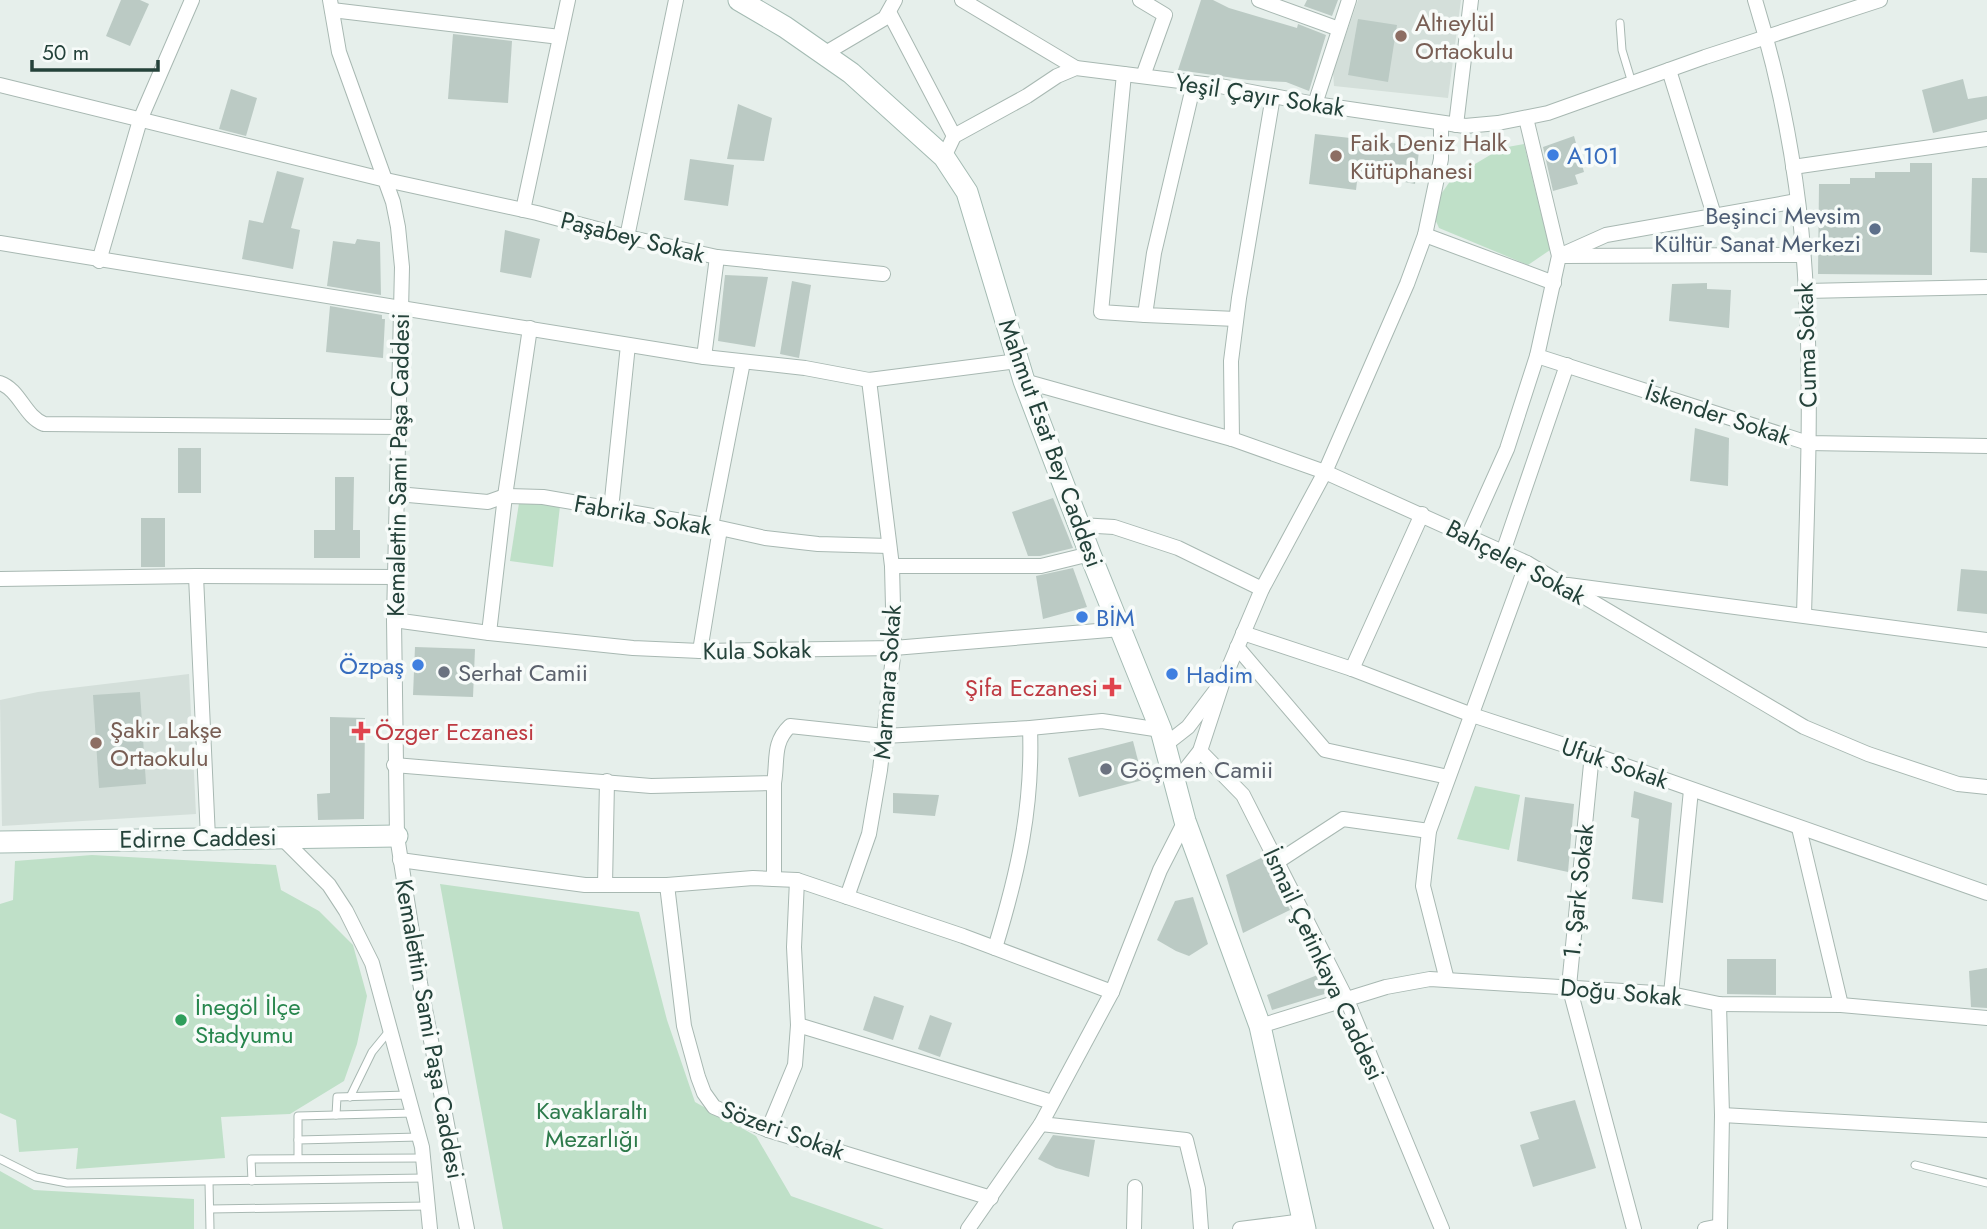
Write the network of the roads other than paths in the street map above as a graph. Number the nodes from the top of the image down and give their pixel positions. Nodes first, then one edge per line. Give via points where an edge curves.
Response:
1 (192, 0) edge
2 (568, 0) edge
3 (676, 0) edge
4 (739, 0) edge
5 (962, 0) edge
6 (1140, 0) edge
7 (1259, 0) edge
8 (1349, 0) edge
9 (1471, 0) edge
10 (1755, 0) edge
11 (1880, 0) edge
12 (331, 5) edge
13 (892, 6) edge
14 (1620, 23) dead end
15 (1339, 29) junction
16 (560, 37) junction
17 (1766, 37) junction
18 (824, 54) junction
19 (1076, 68) junction
20 (1669, 70) junction
21 (1124, 74) junction
22 (1143, 76) junction
23 (1194, 83) junction
24 (1632, 83) junction
25 (0, 85) edge
26 (1272, 96) junction
27 (1315, 104) junction
28 (1526, 118) junction
29 (140, 120) junction
30 (1449, 124) junction
31 (954, 136) junction
32 (1987, 139) edge
33 (938, 151) junction
34 (1793, 167) junction
35 (386, 180) junction
36 (1797, 201) junction
37 (523, 210) junction
38 (1714, 215) junction
39 (1425, 235) junction
40 (627, 237) junction
41 (0, 243) edge
42 (1802, 255) junction
43 (1559, 256) junction
44 (717, 257) junction
45 (99, 261) junction
46 (883, 274) dead end
47 (1554, 283) junction
48 (1987, 287) edge
49 (1806, 292) junction
50 (401, 306) junction
51 (1145, 315) junction
52 (1237, 319) junction
53 (530, 328) junction
54 (628, 345) junction
55 (1538, 356) junction
56 (704, 357) junction
57 (743, 362) junction
58 (1567, 365) junction
59 (1021, 371) junction
60 (869, 380) junction
61 (0, 383) edge
62 (400, 427) junction
63 (1232, 439) junction
64 (1808, 443) junction
65 (1987, 446) edge
66 (1325, 472) junction
67 (397, 494) junction
68 (505, 496) junction
69 (611, 509) junction
70 (1422, 514) junction
71 (1080, 525) junction
72 (716, 528) junction
73 (1468, 536) junction
74 (889, 546) junction
75 (1503, 552) junction
76 (1090, 554) junction
77 (1527, 564) junction
78 (892, 566) junction
79 (196, 576) junction
80 (396, 577) junction
81 (0, 579) edge
82 (1563, 585) junction
83 (1262, 589) junction
84 (1804, 615) junction
85 (394, 620) junction
86 (1121, 629) junction
87 (489, 634) junction
88 (1240, 640) junction
89 (1987, 640) edge
90 (894, 648) junction
91 (700, 651) junction
92 (1352, 669) junction
93 (1223, 681) junction
94 (1472, 715) junction
95 (1030, 728) junction
96 (884, 736) junction
97 (1163, 737) junction
98 (1200, 751) junction
99 (1592, 754) junction
100 (394, 765) junction
101 (1448, 777) junction
102 (607, 781) junction
103 (774, 783) junction
104 (1174, 784) junction
105 (1987, 788) edge
106 (1691, 790) junction
107 (1185, 821) junction
108 (1799, 828) junction
109 (1429, 831) junction
110 (397, 836) junction
111 (281, 837) junction
112 (208, 838) junction
113 (0, 842) edge
114 (400, 860) junction
115 (1277, 862) junction
116 (774, 879) junction
117 (797, 880) junction
118 (667, 885) junction
119 (605, 886) junction
120 (1987, 893) edge
121 (847, 897) junction
122 (995, 948) junction
123 (1447, 980) junction
124 (1569, 986) junction
125 (1112, 992) junction
126 (1671, 994) junction
127 (1346, 1000) junction
128 (1719, 1004) junction
129 (1841, 1005) junction
130 (1987, 1018) edge
131 (798, 1025) junction
132 (1260, 1026) junction
133 (390, 1030) junction
134 (408, 1095) junction
135 (350, 1097) junction
136 (1052, 1102) junction
137 (413, 1113) junction
138 (337, 1115) junction
139 (1722, 1115) junction
140 (1041, 1124) junction
141 (768, 1130) junction
142 (1987, 1130) edge
143 (419, 1137) junction
144 (298, 1140) junction
145 (298, 1158) junction
146 (423, 1158) junction
147 (0, 1159) edge
148 (1915, 1165) dead end
149 (426, 1178) junction
150 (252, 1181) junction
151 (209, 1182) junction
152 (1987, 1183) edge
153 (1135, 1187) dead end
154 (991, 1198) junction
155 (428, 1206) junction
156 (210, 1209) junction
157 (1304, 1225) edge
158 (1720, 1228) edge
159 (211, 1229) edge
160 (430, 1229) edge
161 (467, 1229) edge
162 (968, 1229) edge
163 (1134, 1229) edge
164 (1201, 1229) edge
165 (1240, 1229) edge
166 (1442, 1229) edge
167 (1634, 1229) edge
168 (1705, 1229) edge

1 - 29 street
2 - 16 street
3 - 40 street
4 - 18 street, Mahmut Esat Bey Caddesi
5 - 19 street
6 - 22 street via 1165,15
7 - 15 street
8 - 15 street
9 - 30 street
10 - 17 street, Cuma Sokak
11 - 17 street, Yeşil Çayır Sokak
12 - 16 street
12 - 35 street, Kemalettin Sami Paşa Caddesi via 339,52
13 - 18 street via 886,18
13 - 31 street
14 - 24 lane
15 - 27 street
16 - 37 street
17 - 20 street, Yeşil Çayır Sokak
17 - 34 street, Cuma Sokak
18 - 33 street, Mahmut Esat Bey Caddesi
19 - 21 street, Yeşil Çayır Sokak
19 - 31 street
20 - 24 street, Yeşil Çayır Sokak
20 - 38 street
21 - 22 street, Yeşil Çayır Sokak
21 - 51 street via 1101,312
22 - 23 street, Yeşil Çayır Sokak
23 - 26 street, Yeşil Çayır Sokak
23 - 51 street via 1154,253
24 - 28 street, Yeşil Çayır Sokak
25 - 29 street, Paşabey Sokak
26 - 27 street, Yeşil Çayır Sokak
26 - 52 street
27 - 30 street, Yeşil Çayır Sokak
28 - 30 street, Yeşil Çayır Sokak
28 - 43 street
29 - 35 street, Paşabey Sokak
29 - 45 street
30 - 39 street
31 - 33 street
32 - 34 street
33 - 59 street, Mahmut Esat Bey Caddesi via 967,192
34 - 36 street, Cuma Sokak
35 - 37 street, Paşabey Sokak
35 - 50 street, Kemalettin Sami Paşa Caddesi via 398,227
36 - 38 street
36 - 42 street, Cuma Sokak
37 - 40 street, Paşabey Sokak
38 - 43 street via 1606,235
39 - 47 street
39 - 66 street
40 - 44 street, Paşabey Sokak
41 - 45 street
42 - 43 street
42 - 49 street, Cuma Sokak
43 - 47 street
44 - 46 street, Paşabey Sokak
44 - 56 street
45 - 50 street
47 - 55 street
48 - 49 street
49 - 64 street, Cuma Sokak
50 - 53 street
50 - 62 street, Kemalettin Sami Paşa Caddesi
51 - 52 street
52 - 63 street via 1231,361
53 - 54 street
53 - 68 street
54 - 56 street
54 - 69 street
55 - 58 street, İskender Sokak
55 - 73 street via 1507,449
56 - 57 street
57 - 60 street
57 - 72 street
58 - 64 street, İskender Sokak
58 - 75 street
59 - 60 street
59 - 63 street, Bahçeler Sokak
59 - 71 street, Mahmut Esat Bey Caddesi
60 - 74 street, Marmara Sokak
61 - 62 street via 8,386 33,420 44,425
62 - 67 street, Kemalettin Sami Paşa Caddesi
63 - 66 street, Bahçeler Sokak
64 - 65 street, İskender Sokak
64 - 84 street, Cuma Sokak
66 - 70 street, Bahçeler Sokak
66 - 83 street
67 - 68 street, Fabrika Sokak via 488,502
67 - 80 street, Kemalettin Sami Paşa Caddesi
68 - 69 street, Fabrika Sokak via 542,497
68 - 87 street
69 - 72 street, Fabrika Sokak
70 - 73 street, Bahçeler Sokak
70 - 92 street
71 - 76 street, Mahmut Esat Bey Caddesi
71 - 83 street via 1114,527 1178,548
72 - 74 street, Fabrika Sokak via 818,544
72 - 91 street
73 - 75 street, Bahçeler Sokak
74 - 78 street, Marmara Sokak
75 - 77 street, Bahçeler Sokak
76 - 78 street via 1041,566
76 - 86 street, Mahmut Esat Bey Caddesi
77 - 82 street, Bahçeler Sokak
77 - 94 street
78 - 90 street, Marmara Sokak
79 - 80 street
79 - 81 street
79 - 112 street
80 - 85 street, Kemalettin Sami Paşa Caddesi
82 - 84 street
82 - 105 street, Bahçeler Sokak via 1804,727 1958,784
83 - 88 street
84 - 89 street
85 - 87 street, Kula Sokak
85 - 100 street, Kemalettin Sami Paşa Caddesi
86 - 90 street, Kula Sokak
86 - 97 street, Mahmut Esat Bey Caddesi
87 - 91 street, Kula Sokak
88 - 92 street, Ufuk Sokak
88 - 93 street
88 - 101 street via 1325,750
90 - 91 street, Kula Sokak
90 - 96 street, Marmara Sokak
92 - 94 street, Ufuk Sokak
93 - 97 street via 1188,727
93 - 98 street
94 - 99 street, Ufuk Sokak
94 - 101 street
95 - 96 street
95 - 97 street via 1102,720
95 - 122 street via 1031,768 1020,862
96 - 103 street via 790,726 777,744
96 - 121 street, Marmara Sokak via 869,834
97 - 104 street, Mahmut Esat Bey Caddesi
98 - 104 street
98 - 115 street, İsmail Çetinkaya Caddesi via 1243,795
99 - 106 street, Ufuk Sokak
99 - 124 street, 1. Şark Sokak
100 - 102 street
100 - 110 street, Kemalettin Sami Paşa Caddesi
101 - 109 street
102 - 103 street via 683,786
102 - 119 street
103 - 116 street
104 - 107 street, Mahmut Esat Bey Caddesi
106 - 108 street, Ufuk Sokak
106 - 126 street
107 - 125 street via 1160,870
107 - 132 street, Mahmut Esat Bey Caddesi
108 - 120 street, Ufuk Sokak
108 - 129 street
109 - 115 street via 1343,818
109 - 123 street via 1423,886
110 - 111 street, Edirne Caddesi
110 - 114 street, Kemalettin Sami Paşa Caddesi
111 - 112 street, Edirne Caddesi
111 - 133 street via 329,885 346,911 372,963
112 - 113 street, Edirne Caddesi
114 - 119 street
114 - 161 street, Kemalettin Sami Paşa Caddesi
115 - 127 street, İsmail Çetinkaya Caddesi
116 - 117 street
116 - 118 street
117 - 121 street
117 - 131 street
118 - 119 street
118 - 141 street, Sözeri Sokak via 684,1026 704,1093 714,1107
121 - 122 street
122 - 125 street
123 - 124 street, Doğu Sokak
123 - 127 street, Doğu Sokak via 1386,987
124 - 126 street, Doğu Sokak
124 - 167 street, 1. Şark Sokak
125 - 136 street
126 - 128 street, Doğu Sokak
127 - 132 street, Doğu Sokak
127 - 166 street, İsmail Çetinkaya Caddesi
128 - 129 street, Doğu Sokak
128 - 139 street
129 - 130 street, Doğu Sokak
131 - 136 street
131 - 141 street via 795,1065
132 - 157 street, Mahmut Esat Bey Caddesi
133 - 134 street
133 - 135 lane via 372,1052
134 - 135 lane
134 - 137 street
135 - 138 lane via 337,1097
136 - 140 street
137 - 138 lane
137 - 143 street
138 - 144 lane via 298,1116
139 - 142 street
139 - 158 street
140 - 154 street
140 - 164 street via 1186,1140 1198,1189
141 - 154 street, Sözeri Sokak
143 - 144 lane
143 - 146 street
144 - 145 lane
145 - 146 lane
145 - 150 lane via 251,1158
146 - 149 street
147 - 151 lane via 36,1177 67,1183
148 - 152 lane
149 - 150 lane
149 - 155 street
150 - 151 lane
151 - 156 lane
153 - 163 street
154 - 162 street
155 - 156 lane
155 - 160 street
156 - 159 lane
157 - 165 street
158 - 168 street

